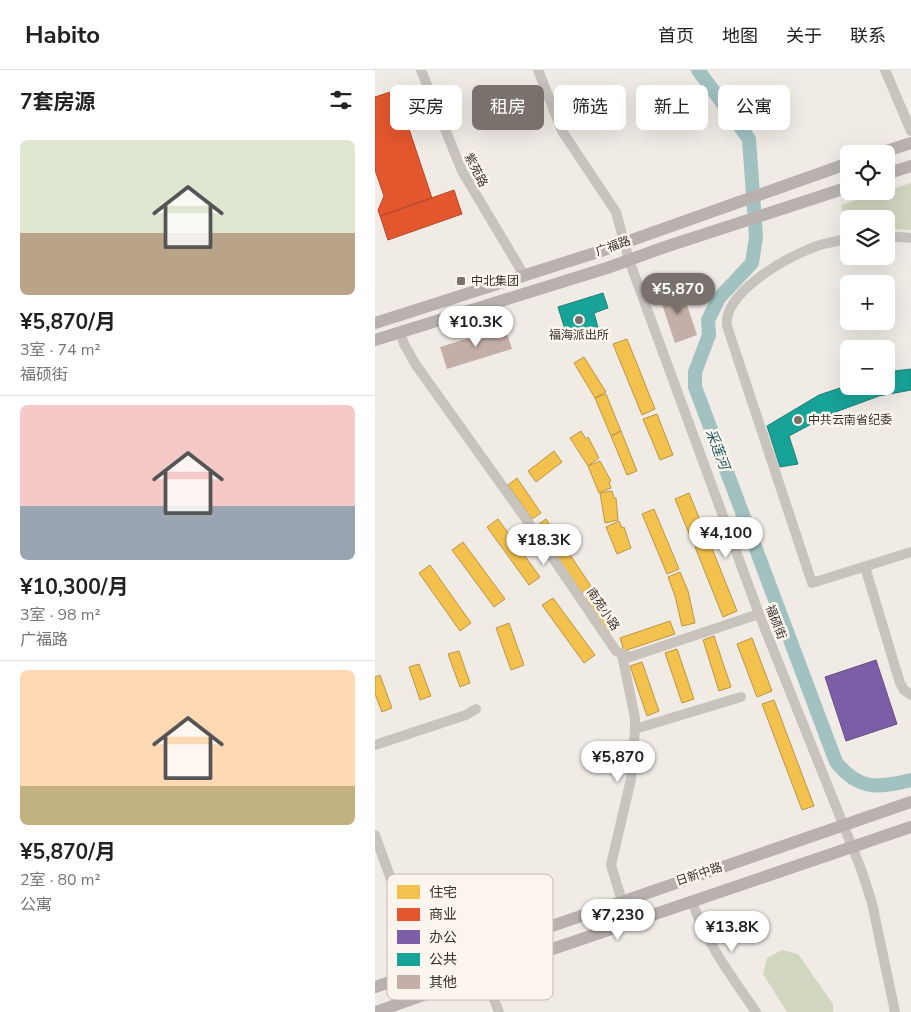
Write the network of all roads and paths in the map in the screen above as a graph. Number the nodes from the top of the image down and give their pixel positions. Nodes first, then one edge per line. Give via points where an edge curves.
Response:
1 (421, 70) edge
2 (538, 70) edge
3 (885, 70) edge
4 (911, 131) edge
5 (911, 143) edge
6 (895, 148) edge
7 (840, 166) edge
8 (911, 166) edge
9 (895, 171) edge
10 (840, 189) edge
11 (895, 237) edge
12 (911, 238) edge
13 (840, 241) edge
14 (624, 243) junction
15 (629, 260) junction
16 (524, 275) junction
17 (375, 323) edge
18 (400, 332) junction
19 (375, 340) edge
20 (911, 552) edge
21 (865, 567) junction
22 (759, 614) junction
23 (622, 655) junction
24 (911, 695) edge
25 (741, 697) dead end
26 (476, 709) dead end
27 (635, 729) junction
28 (375, 744) edge
29 (911, 802) edge
30 (843, 825) junction
31 (911, 827) edge
32 (375, 835) edge
33 (853, 847) junction
34 (389, 874) edge
35 (622, 901) junction
36 (693, 901) junction
37 (553, 925) edge
38 (553, 949) edge
39 (387, 982) edge
40 (375, 986) edge
41 (387, 1000) edge
42 (409, 1000) edge
43 (494, 1000) edge
44 (375, 1004) edge
45 (375, 1012) edge
46 (499, 1012) edge
47 (756, 1012) edge
48 (895, 1012) edge

1 - 16 street, 紫苑路 via 462,171
2 - 14 street, 福硕街 via 561,131 616,212
3 - 4 street
5 - 6 main road
7 - 14 main road, 广福路
8 - 9 main road
10 - 15 main road, 广福路
11 - 12 street
13 - 21 street via 809,249 772,269 746,288 726,317 812,583
14 - 15 street, 福硕街
14 - 16 main road, 广福路
15 - 18 main road, 广福路
15 - 22 street, 福硕街
16 - 17 main road, 广福路
18 - 19 main road, 广福路
18 - 23 street, 南苑小路 via 417,365 616,651
20 - 21 street
21 - 24 street via 900,683
22 - 23 street via 631,657
22 - 30 street, 福硕街
23 - 27 street
25 - 27 street
26 - 28 street
27 - 35 street via 631,779 611,865
29 - 30 main road, 日新中路
30 - 33 street, 福硕街
30 - 35 main road, 日新中路
31 - 33 main road, 日新中路
32 - 34 street
33 - 36 main road, 日新中路
33 - 48 street, 福硕街 via 872,903
35 - 37 main road, 日新中路
36 - 38 main road, 日新中路
36 - 47 street via 708,937
39 - 40 main road, 日新中路
41 - 44 main road
42 - 45 main road, 日新中路
43 - 46 street

